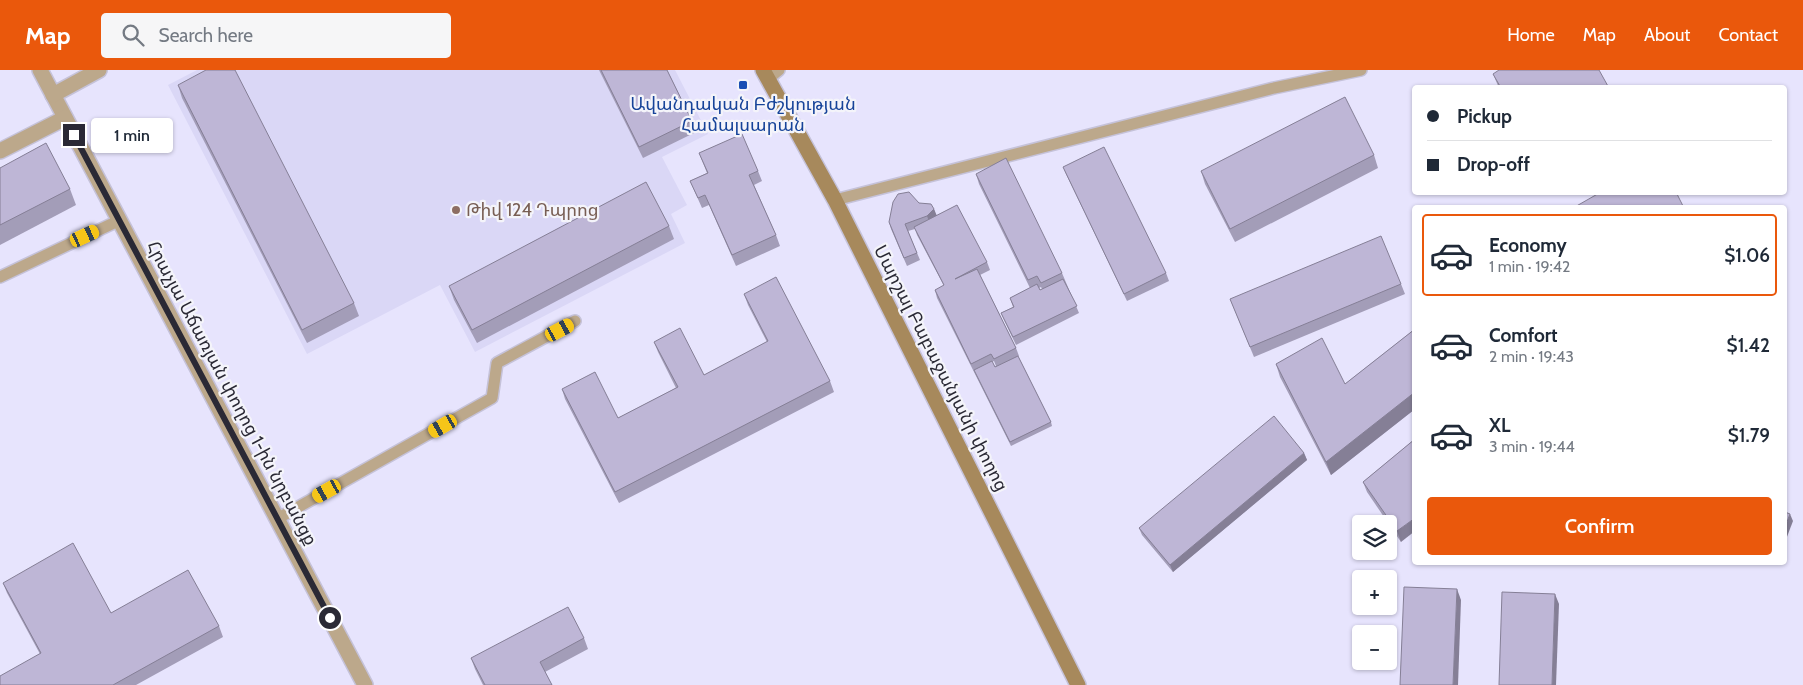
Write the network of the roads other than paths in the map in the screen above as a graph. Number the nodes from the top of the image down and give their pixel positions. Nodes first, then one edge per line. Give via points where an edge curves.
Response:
1 (40, 70) edge
2 (99, 70) edge
3 (1361, 70) edge
4 (770, 73) edge
5 (53, 95) junction
6 (65, 118) junction
7 (0, 151) edge
8 (836, 200) junction
9 (120, 220) junction
10 (0, 277) edge
11 (576, 321) dead end
12 (277, 519) junction
13 (365, 685) edge
14 (1078, 685) edge

1 - 5 street, Հրաչյա Աճառյան փողոց 1-ին նրբանցք
2 - 5 street
3 - 8 lane via 1274,88
4 - 8 main road, Մարշալ Բաբաջանյանի փողոց
5 - 6 street, Հրաչյա Աճառյան փողոց 1-ին նրբանցք
6 - 7 street
6 - 9 street, Հրաչյա Աճառյան փողոց 1-ին նրբանցք
8 - 14 main road, Մարշալ Բաբաջանյանի փողոց
9 - 10 lane
9 - 12 street, Հրաչյա Աճառյան փողոց 1-ին նրբանցք
11 - 12 lane via 497,363 492,398
12 - 13 street, Հրաչյա Աճառյան փողոց 1-ին նրբանցք

